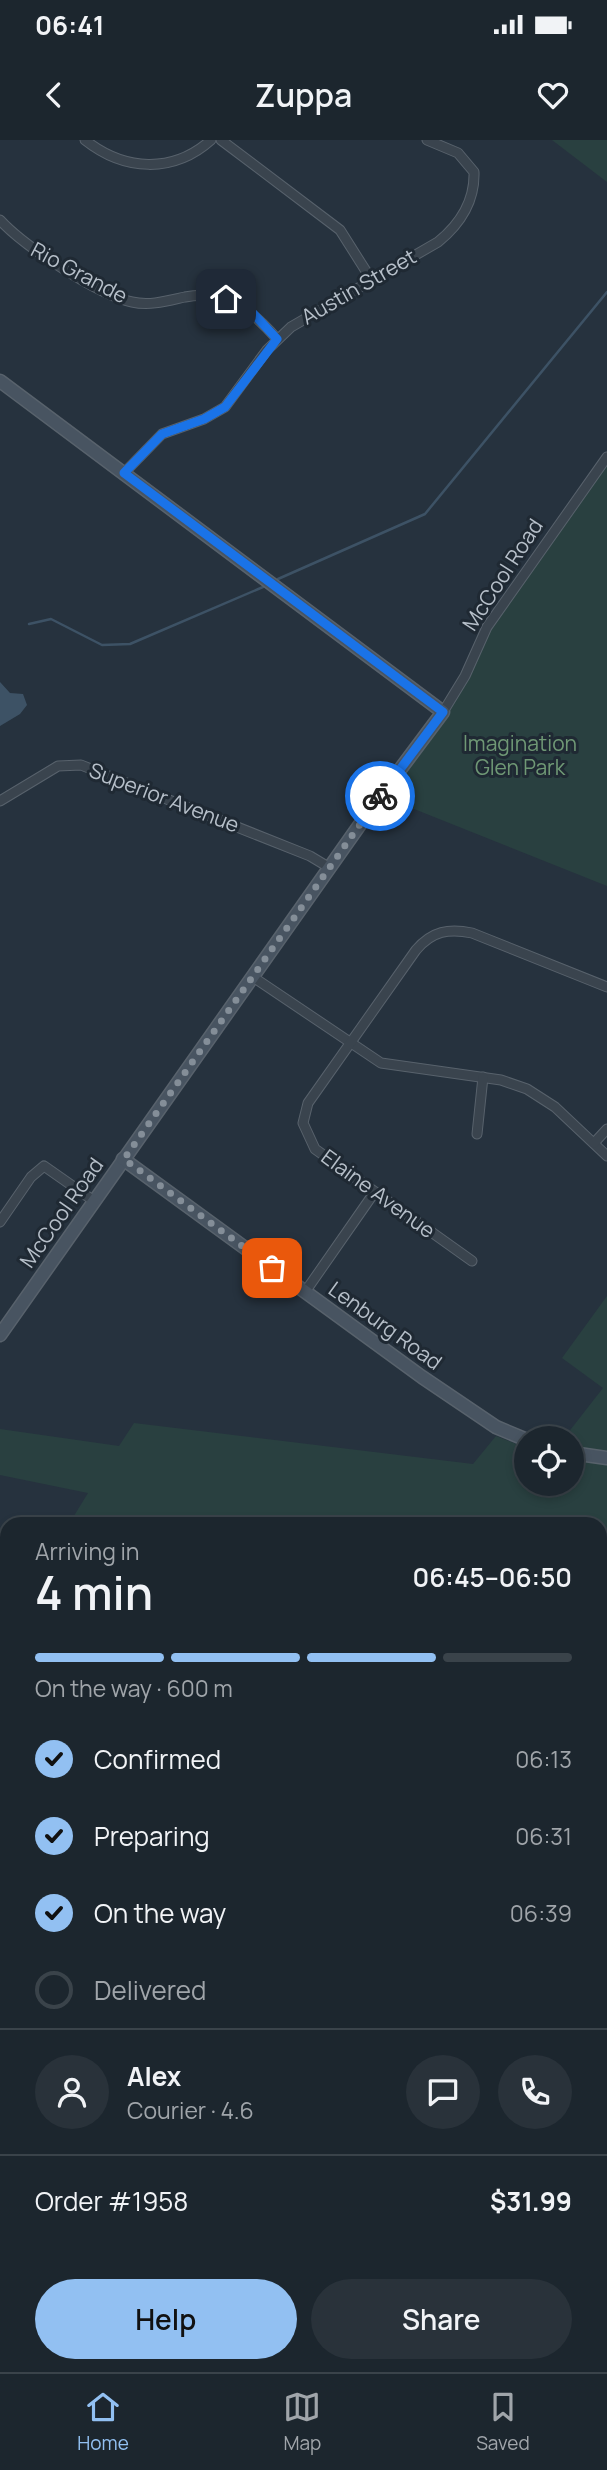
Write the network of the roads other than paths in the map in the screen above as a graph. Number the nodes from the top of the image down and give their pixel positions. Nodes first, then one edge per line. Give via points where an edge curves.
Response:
1 (86, 140) edge
2 (211, 140) edge
3 (221, 140) edge
4 (427, 140) edge
5 (0, 220) edge
6 (371, 279) junction
7 (277, 339) junction
8 (0, 381) edge
9 (607, 457) edge
10 (124, 473) junction
11 (443, 712) junction
12 (0, 802) edge
13 (330, 868) junction
14 (253, 977) junction
15 (607, 987) edge
16 (349, 1043) junction
17 (483, 1077) junction
18 (607, 1129) edge
19 (477, 1134) dead end
20 (594, 1143) junction
21 (607, 1156) edge
22 (124, 1159) junction
23 (374, 1193) junction
24 (94, 1200) junction
25 (0, 1222) edge
26 (472, 1261) dead end
27 (305, 1292) junction
28 (0, 1335) edge
29 (514, 1433) edge
30 (584, 1455) edge
31 (607, 1458) edge

1 - 2 street via 117,159 152,166 188,156
3 - 6 street via 340,230
4 - 6 street, Austin Street via 458,153 471,165 472,192 455,227 438,242
5 - 7 street, Rio Grande via 42,255 117,297 147,304 199,296 226,299 250,310
6 - 7 street, Austin Street
7 - 10 street, Austin Street via 225,407 162,434
8 - 10 street
9 - 11 street, McCool Road via 487,627
10 - 11 street
11 - 13 street, McCool Road
12 - 13 street, Superior Avenue via 58,766 82,765
13 - 14 street, McCool Road
14 - 16 street
14 - 22 street, McCool Road
15 - 16 street, Elaine Avenue via 472,933 450,929 421,943
16 - 17 street via 394,1066
16 - 23 street, Elaine Avenue via 308,1103 303,1123 315,1149
17 - 19 street
17 - 20 street via 540,1096
18 - 20 street
20 - 21 street
22 - 24 street, McCool Road
22 - 27 street, Lenburg Road
23 - 26 street, Elaine Avenue
23 - 27 street
24 - 25 street via 44,1166 30,1177
24 - 28 street, McCool Road
27 - 29 street, Lenburg Road via 476,1414
30 - 31 street

